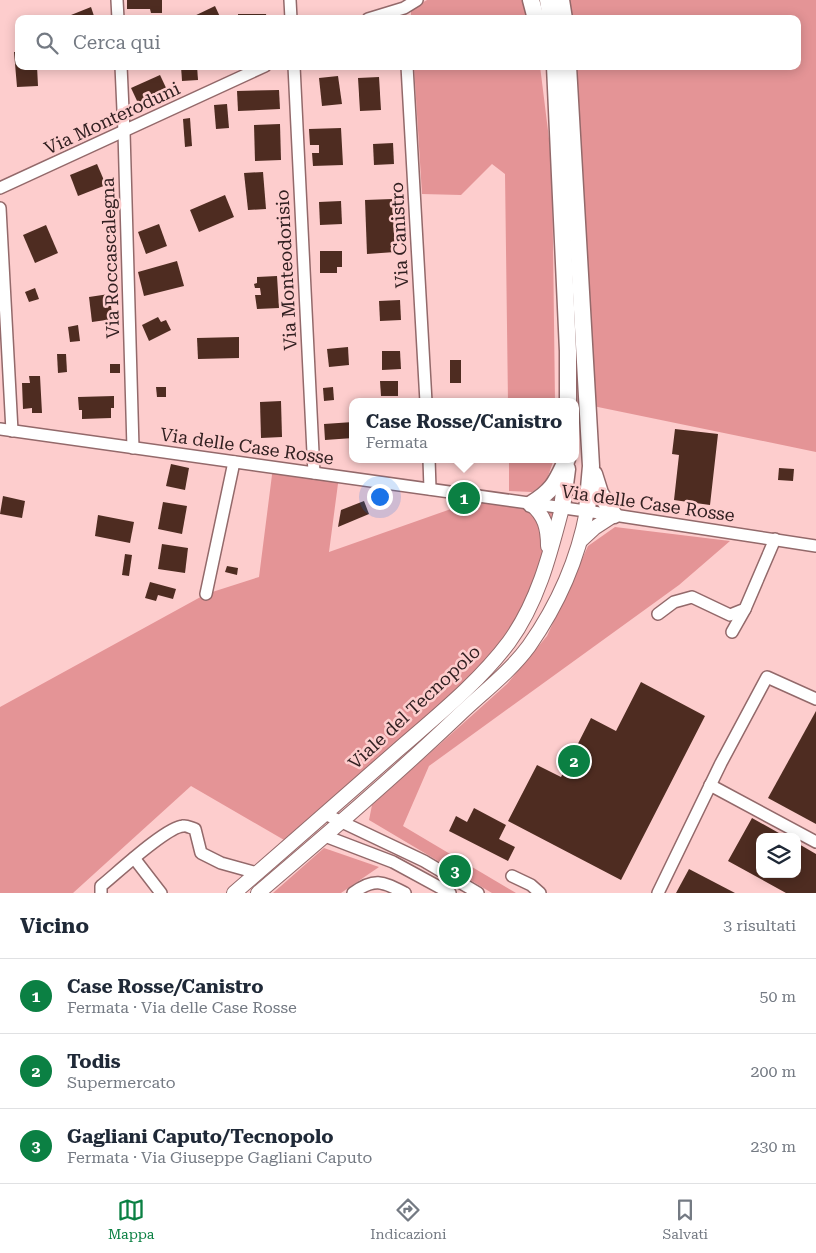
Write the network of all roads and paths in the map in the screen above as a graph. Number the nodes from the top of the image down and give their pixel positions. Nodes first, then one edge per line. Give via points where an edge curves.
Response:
1 (117, 0) edge
2 (290, 0) edge
3 (417, 0) edge
4 (532, 0) edge
5 (548, 0) edge
6 (561, 0) edge
7 (404, 13) edge
8 (118, 15) edge
9 (291, 15) edge
10 (535, 15) edge
11 (550, 15) edge
12 (563, 15) edge
13 (121, 70) edge
14 (256, 70) edge
15 (294, 70) edge
16 (407, 70) edge
17 (548, 70) edge
18 (554, 70) edge
19 (568, 70) edge
20 (558, 130) junction
21 (124, 132) junction
22 (0, 188) edge
23 (0, 208) edge
24 (426, 398) edge
25 (568, 398) edge
26 (0, 429) edge
27 (12, 431) junction
28 (133, 448) junction
29 (234, 462) junction
30 (429, 463) edge
31 (566, 463) edge
32 (568, 463) edge
33 (592, 466) junction
34 (314, 473) junction
35 (430, 488) junction
36 (531, 504) junction
37 (562, 508) junction
38 (587, 511) junction
39 (614, 515) junction
40 (775, 539) junction
41 (580, 541) junction
42 (816, 546) edge
43 (549, 559) junction
44 (206, 594) dead end
45 (745, 609) junction
46 (658, 614) dead end
47 (732, 632) dead end
48 (816, 699) edge
49 (710, 786) junction
50 (325, 814) junction
51 (340, 822) junction
52 (325, 836) junction
53 (816, 842) edge
54 (134, 858) junction
55 (257, 873) junction
56 (512, 876) dead end
57 (101, 893) edge
58 (162, 893) edge
59 (234, 893) edge
60 (258, 893) edge
61 (353, 893) edge
62 (405, 893) edge
63 (450, 893) edge
64 (478, 893) edge
65 (540, 893) edge
66 (658, 893) edge

1 - 8 street
2 - 9 street
3 - 7 street
4 - 10 highway
5 - 11 highway
6 - 12 highway
13 - 21 street, Via Roccascalegna
14 - 21 street, Via Monteroduni
15 - 34 street, Via Monteodorisio
16 - 24 street, Via Canistro
17 - 20 highway
18 - 20 highway
19 - 33 highway
20 - 25 highway
21 - 22 street, Via Monteroduni
21 - 28 street, Via Roccascalegna
23 - 27 street
26 - 27 street, Via delle Case Rosse
27 - 28 street, Via delle Case Rosse
28 - 29 street, Via delle Case Rosse
29 - 34 street, Via delle Case Rosse
29 - 44 street
30 - 35 street
31 - 36 highway via 554,486
32 - 37 highway
33 - 38 highway
33 - 39 highway via 600,494
34 - 35 street, Via delle Case Rosse
35 - 36 street, Via delle Case Rosse
36 - 37 street, Via delle Case Rosse
36 - 43 main road via 546,523
37 - 38 street, Via delle Case Rosse
37 - 43 main road, Viale del Tecnopolo
38 - 39 street, Via delle Case Rosse
38 - 41 main road, Viale del Tecnopolo
39 - 40 street, Via delle Case Rosse
39 - 41 main road
40 - 42 street, Via delle Case Rosse
40 - 45 street
41 - 51 main road, Viale del Tecnopolo via 566,580 528,647 443,731
43 - 50 main road, Viale del Tecnopolo via 521,623 482,674
45 - 46 street via 730,615 692,597 674,602
45 - 47 street
48 - 49 street via 767,677
49 - 53 street
49 - 66 street
50 - 51 street
50 - 55 main road, Viale del Tecnopolo
51 - 52 main road, Viale del Tecnopolo
51 - 64 street via 424,861
52 - 60 main road, Viale del Tecnopolo
52 - 63 street via 393,862
54 - 55 street via 170,831 184,826 195,829 202,853 221,863
54 - 57 street via 101,886
54 - 58 street
55 - 59 main road, Viale del Tecnopolo
56 - 65 street
61 - 62 street via 376,882 386,883

